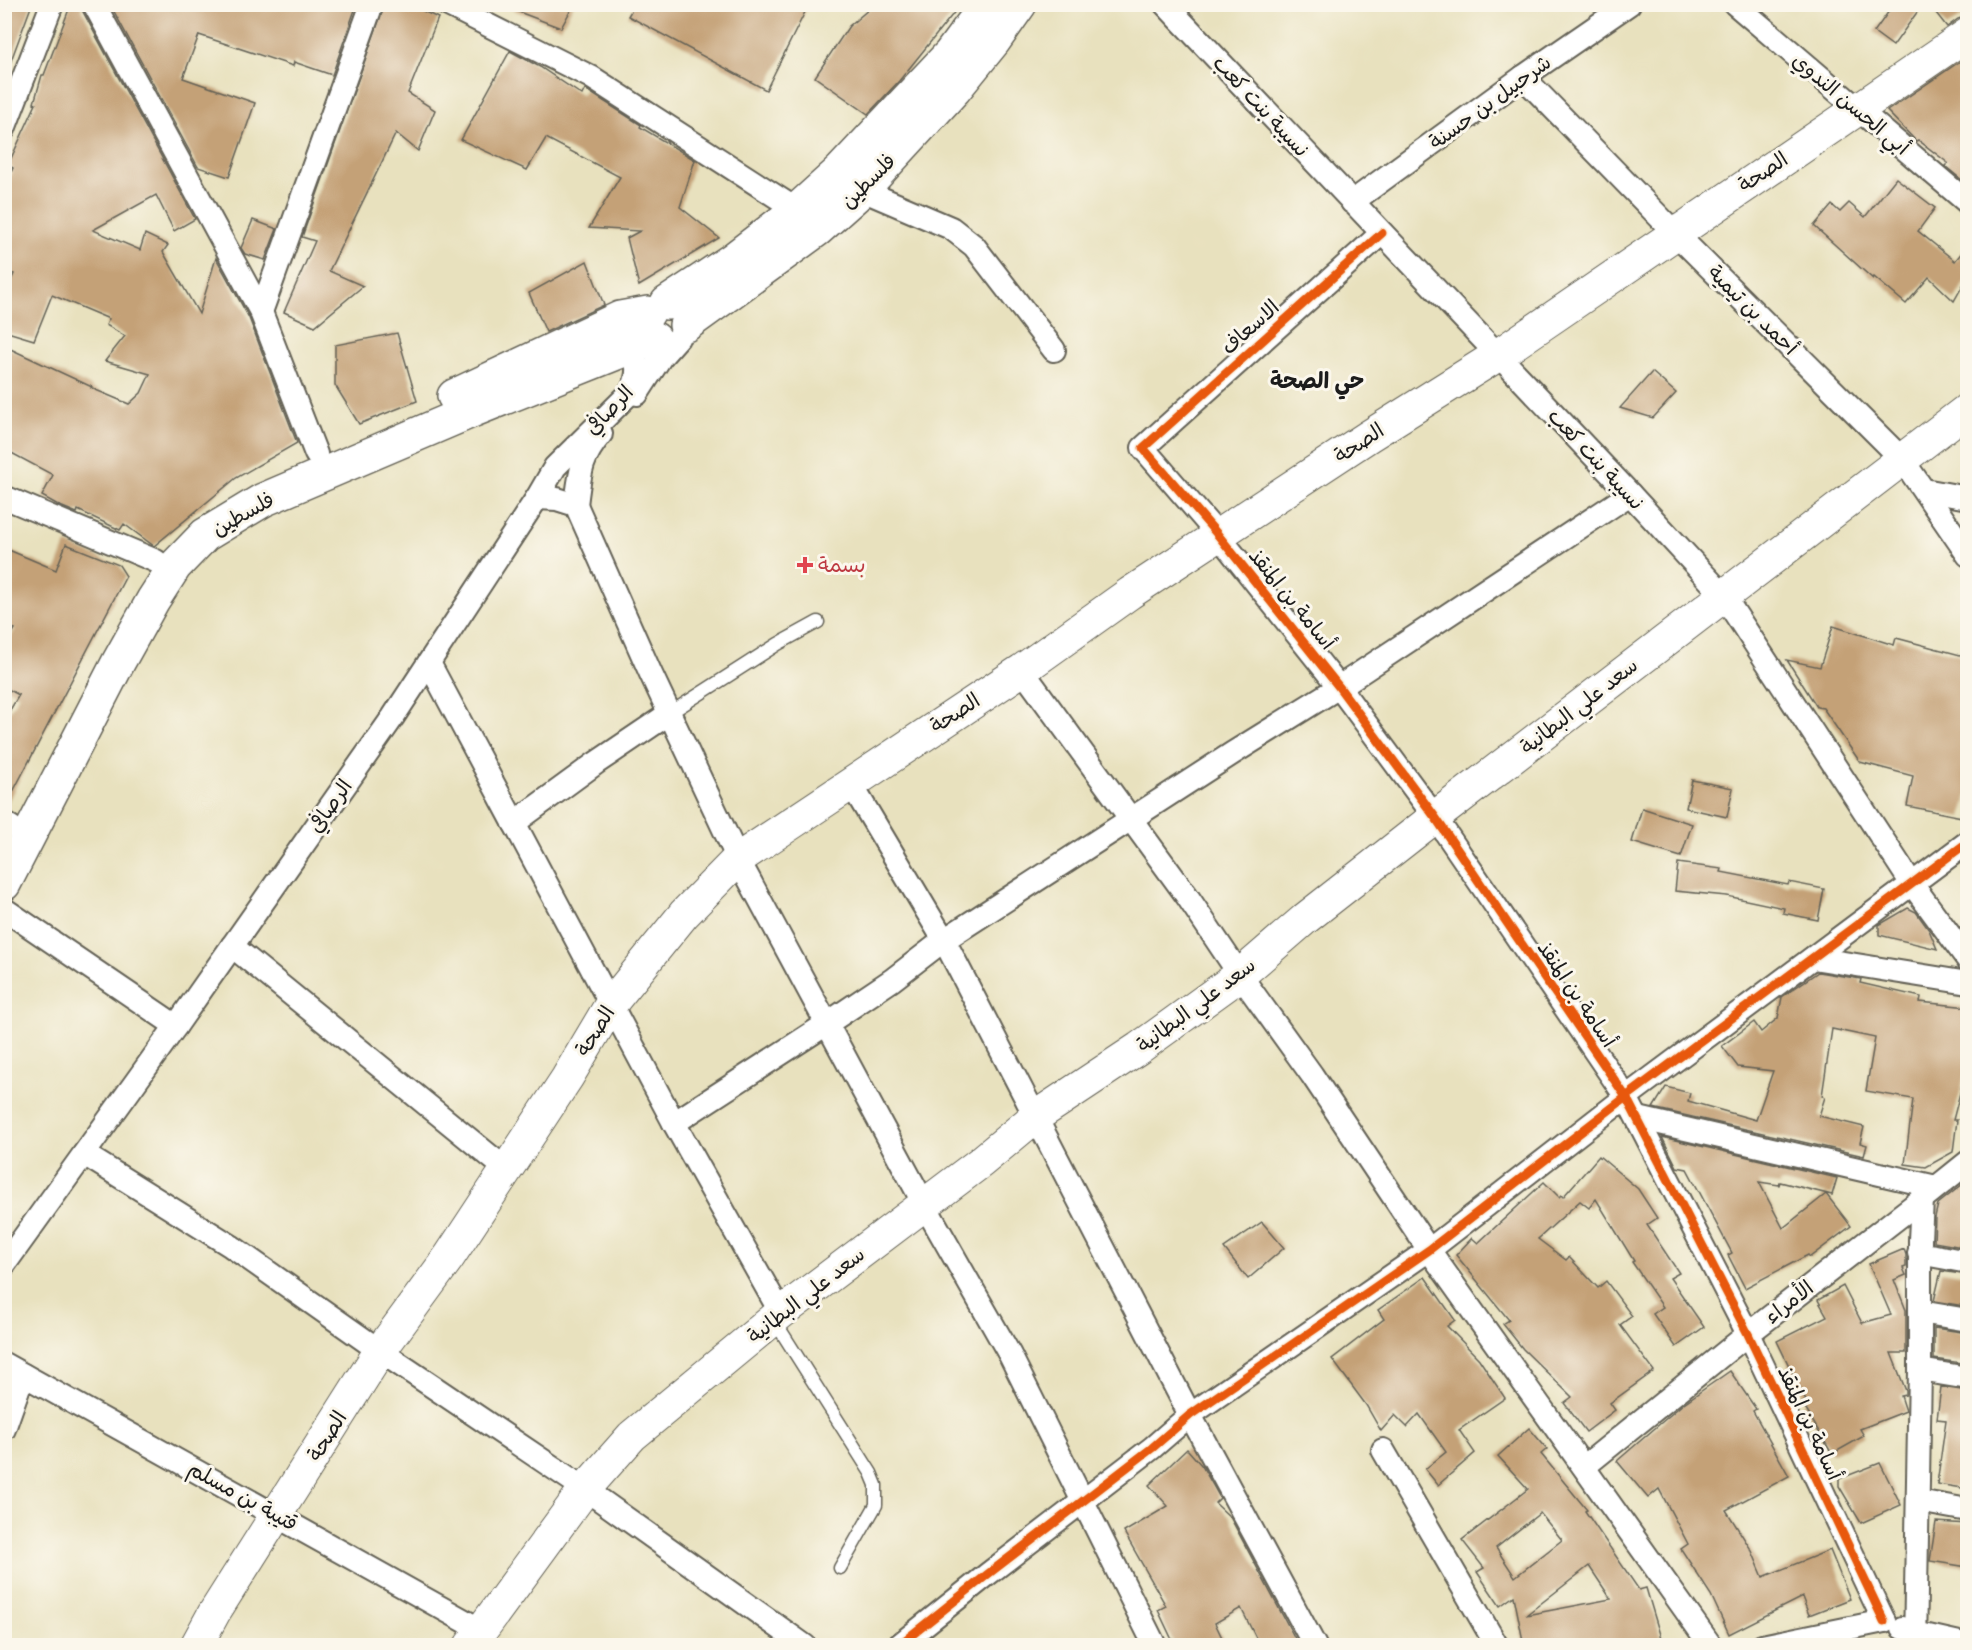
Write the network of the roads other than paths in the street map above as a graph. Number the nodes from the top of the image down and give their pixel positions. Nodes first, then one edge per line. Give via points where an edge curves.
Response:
1 (52, 4) edge
2 (94, 4) edge
3 (372, 4) edge
4 (446, 4) edge
5 (987, 4) edge
6 (1020, 4) edge
7 (1165, 4) edge
8 (1629, 4) edge
9 (1735, 4) edge
10 (1968, 34) edge
11 (1523, 77) junction
12 (1856, 109) junction
13 (4, 129) edge
14 (862, 190) junction
15 (1352, 202) junction
16 (1968, 203) edge
17 (797, 210) junction
18 (1382, 233) junction
19 (1675, 233) junction
20 (261, 312) junction
21 (660, 328) junction
22 (1054, 350) dead end
23 (1498, 355) junction
24 (1968, 409) edge
25 (1143, 448) joint
26 (316, 454) junction
27 (1902, 459) junction
28 (1924, 490) junction
29 (1630, 494) junction
30 (4, 497) edge
31 (537, 498) junction
32 (1968, 498) edge
33 (576, 505) junction
34 (1218, 535) junction
35 (1968, 555) edge
36 (156, 561) junction
37 (1723, 595) junction
38 (818, 622) dead end
39 (429, 663) junction
40 (1022, 670) junction
41 (1339, 687) junction
42 (670, 713) junction
43 (850, 782) junction
44 (1435, 817) junction
45 (1131, 819) junction
46 (514, 823) junction
47 (7, 830) edge
48 (1968, 842) edge
49 (738, 859) junction
50 (4, 884) edge
51 (1912, 884) junction
52 (4, 909) edge
53 (944, 940) junction
54 (232, 946) junction
55 (1813, 958) junction
56 (1968, 960) edge
57 (1239, 975) junction
58 (1968, 983) edge
59 (611, 1004) junction
60 (828, 1023) junction
61 (176, 1026) junction
62 (1626, 1097) junction
63 (1035, 1118) junction
64 (1638, 1118) junction
65 (674, 1123) junction
66 (84, 1154) junction
67 (1964, 1168) edge
68 (507, 1170) junction
69 (1929, 1193) junction
70 (924, 1204) junction
71 (1429, 1250) junction
72 (1919, 1253) junction
73 (1968, 1262) edge
74 (4, 1265) edge
75 (1920, 1312) junction
76 (777, 1316) junction
77 (1968, 1320) edge
78 (1748, 1334) junction
79 (380, 1351) junction
80 (14, 1370) edge
81 (1920, 1370) junction
82 (1968, 1378) edge
83 (1190, 1415) junction
84 (4, 1429) edge
85 (1383, 1450) dead end
86 (1585, 1466) junction
87 (585, 1489) junction
88 (1084, 1501) junction
89 (1918, 1501) junction
90 (1968, 1510) edge
91 (277, 1515) junction
92 (840, 1568) dead end
93 (1884, 1621) junction
94 (475, 1638) edge
95 (1915, 1639) edge
96 (1968, 1645) edge
97 (196, 1646) edge
98 (805, 1646) edge
99 (898, 1646) edge
100 (1155, 1646) edge
101 (1315, 1646) edge
102 (1497, 1646) edge
103 (1711, 1646) edge
104 (1762, 1646) edge

1 - 13 street
2 - 20 street
3 - 20 street
4 - 17 street via 591,77
5 - 17 main road, فلسطين via 950,54 840,171
6 - 14 main road, فلسطين via 955,89
7 - 15 street, نسيبة بنت كعب
8 - 11 street, شرحبيل بن حسنة
9 - 12 street, أبي الحسن الندوي
10 - 12 main road, الصحة
11 - 15 street, شرحبيل بن حسنة
11 - 19 street, أحمد بن تيمية
12 - 16 street, أبي الحسن الندوي
12 - 19 main road, الصحة
14 - 21 main road, فلسطين via 817,230
14 - 22 street via 962,235
15 - 18 street, نسيبة بنت كعب
17 - 21 main road, فلسطين via 732,260
18 - 23 street, نسيبة بنت كعب
18 - 25 street, الاسعاف
19 - 23 main road, الصحة
19 - 27 street, أحمد بن تيمية
20 - 26 street
21 - 26 main road, فلسطين via 620,318 402,420
21 - 31 street, الرصافي via 635,357 638,369 631,392 555,467
21 - 33 street, الرصافي via 662,357 586,454
21 - 50 main road, فلسطين via 263,500 205,535 175,566 153,600
23 - 29 street, نسيبة بنت كعب
23 - 34 main road, الصحة
24 - 27 main road, سعد علي البطانية
25 - 34 street, أسامة بن المنقذ
26 - 36 main road, فلسطين via 197,519
27 - 28 street, أحمد بن تيمية
27 - 37 main road, سعد علي البطانية
28 - 32 street
28 - 35 street, أحمد بن تيمية
29 - 37 street, نسيبة بنت كعب
29 - 41 street
30 - 36 street
31 - 33 street
31 - 39 street, الرصافي
33 - 42 street
34 - 40 main road, الصحة
34 - 41 street, أسامة بن المنقذ
36 - 47 main road, فلسطين
37 - 44 main road, سعد علي البطانية
37 - 51 street, نسيبة بنت كعب
38 - 42 lane
39 - 46 street
39 - 54 street, الرصافي
40 - 43 main road, الصحة
40 - 45 street
41 - 44 street, أسامة بن المنقذ
41 - 45 street
42 - 46 street
42 - 49 street
43 - 49 main road, الصحة
43 - 53 street
44 - 57 main road, سعد علي البطانية
44 - 62 street, أسامة بن المنقذ
45 - 53 street
45 - 57 street
46 - 59 street
48 - 51 street
49 - 59 main road, الصحة via 684,914
49 - 60 street
51 - 55 street
51 - 56 street, نسيبة بنت كعب
52 - 61 street
53 - 60 street
53 - 63 street
54 - 61 street, الرصافي
54 - 68 street
55 - 58 street
55 - 62 street
57 - 63 main road, سعد علي البطانية
57 - 71 street via 1312,1075
59 - 65 street
59 - 68 main road, الصحة
60 - 65 street
60 - 70 street
61 - 66 street, الرصافي
62 - 64 street, أسامة بن المنقذ
62 - 71 street
63 - 70 main road, سعد علي البطانية
63 - 83 street
64 - 69 street
64 - 78 street, أسامة بن المنقذ
65 - 76 street
66 - 74 street, الرصافي
66 - 79 street via 231,1246
67 - 69 street, الأمراء
68 - 79 main road, الصحة
69 - 72 street
69 - 78 street, الأمراء
70 - 76 main road, سعد علي البطانية
70 - 88 street via 1010,1355
71 - 83 street
71 - 86 street
72 - 73 street
72 - 75 street
75 - 77 street
75 - 81 street
76 - 87 main road, سعد علي البطانية via 632,1436
76 - 92 lane via 876,1485 876,1505
78 - 86 street, الأمراء
78 - 93 street, أسامة بن المنقذ
79 - 87 street
79 - 91 main road, الصحة
80 - 84 street
80 - 91 street, قتيبة بن مسلم
81 - 82 street
81 - 89 street
83 - 88 street
83 - 101 street
85 - 102 street
86 - 103 street
87 - 94 main road, سعد علي البطانية
87 - 98 street
88 - 99 street
88 - 100 street
89 - 90 street
89 - 95 street
91 - 94 street, قتيبة بن مسلم
91 - 97 main road, الصحة
93 - 95 street
93 - 104 street
95 - 96 street

